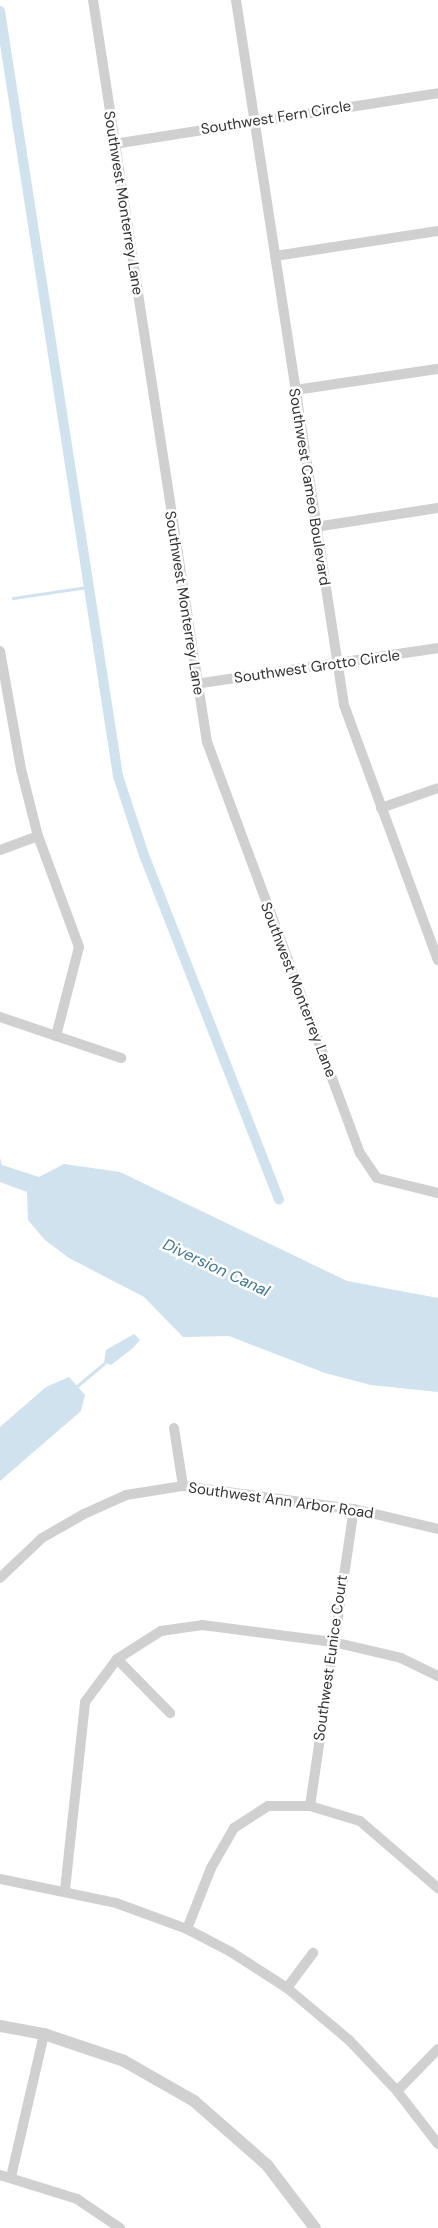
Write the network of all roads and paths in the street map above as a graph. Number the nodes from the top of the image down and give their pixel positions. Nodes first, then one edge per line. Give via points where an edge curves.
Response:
1 (93, 0) edge
2 (236, 0) edge
3 (438, 93) edge
4 (256, 120) junction
5 (114, 144) junction
6 (438, 232) edge
7 (275, 256) junction
8 (438, 369) edge
9 (294, 390) junction
10 (438, 508) edge
11 (314, 527) junction
12 (438, 648) edge
13 (0, 651) edge
14 (336, 664) junction
15 (2, 683) edge
16 (196, 684) junction
17 (438, 788) edge
18 (381, 808) junction
19 (38, 836) junction
20 (0, 850) edge
21 (434, 938) edge
22 (438, 960) edge
23 (0, 1017) edge
24 (56, 1036) junction
25 (121, 1058) dead end
26 (438, 1193) edge
27 (174, 1428) dead end
28 (183, 1486) junction
29 (354, 1509) junction
30 (438, 1529) edge
31 (0, 1578) edge
32 (333, 1642) junction
33 (117, 1659) junction
34 (438, 1676) edge
35 (170, 1714) dead end
36 (310, 1806) junction
37 (0, 1879) edge
38 (438, 1888) edge
39 (65, 1890) junction
40 (188, 1929) junction
41 (312, 1953) dead end
42 (287, 1988) junction
43 (0, 2026) edge
44 (44, 2034) junction
45 (438, 2049) edge
46 (397, 2091) junction
47 (438, 2144) edge
48 (0, 2175) edge
49 (11, 2177) junction
50 (120, 2228) edge
51 (315, 2228) edge

1 - 5 street, Southwest Monterrey Lane
2 - 4 street, Southwest Cameo Boulevard
3 - 4 street, Southwest Fern Circle
4 - 5 street, Southwest Fern Circle
4 - 7 street, Southwest Cameo Boulevard
5 - 16 street, Southwest Monterrey Lane
6 - 7 street
7 - 9 street, Southwest Cameo Boulevard
8 - 9 street
9 - 11 street, Southwest Cameo Boulevard
10 - 11 street
11 - 14 street, Southwest Cameo Boulevard
12 - 14 street, Southwest Grotto Circle
13 - 15 street
14 - 16 street, Southwest Grotto Circle
14 - 18 street, Southwest Cameo Boulevard via 352,732
15 - 19 street
16 - 26 street, Southwest Monterrey Lane via 224,799 360,1153 377,1178
17 - 18 street
18 - 21 street, Southwest Cameo Boulevard
19 - 20 street
19 - 24 street via 79,948
21 - 22 street, Southwest Cameo Boulevard
23 - 24 street
24 - 25 street
27 - 28 street
28 - 29 street, Southwest Ann Arbor Road
28 - 31 street, Southwest Ann Arbor Road via 126,1495 84,1514 42,1538
29 - 30 street, Southwest Ann Arbor Road
29 - 32 street, Southwest Eunice Court
32 - 33 street via 202,1625 160,1631
32 - 34 street via 401,1658
32 - 36 street, Southwest Eunice Court
33 - 35 street
33 - 39 street via 85,1702
36 - 38 street via 360,1821
36 - 40 street via 268,1806 234,1828 212,1868
37 - 39 street
39 - 40 street
40 - 42 street
41 - 42 street
42 - 46 street via 349,2040
43 - 44 street
44 - 49 street
44 - 51 street via 124,2061 194,2101 268,2165
45 - 46 street
46 - 47 street
48 - 49 street
49 - 50 street via 77,2199

